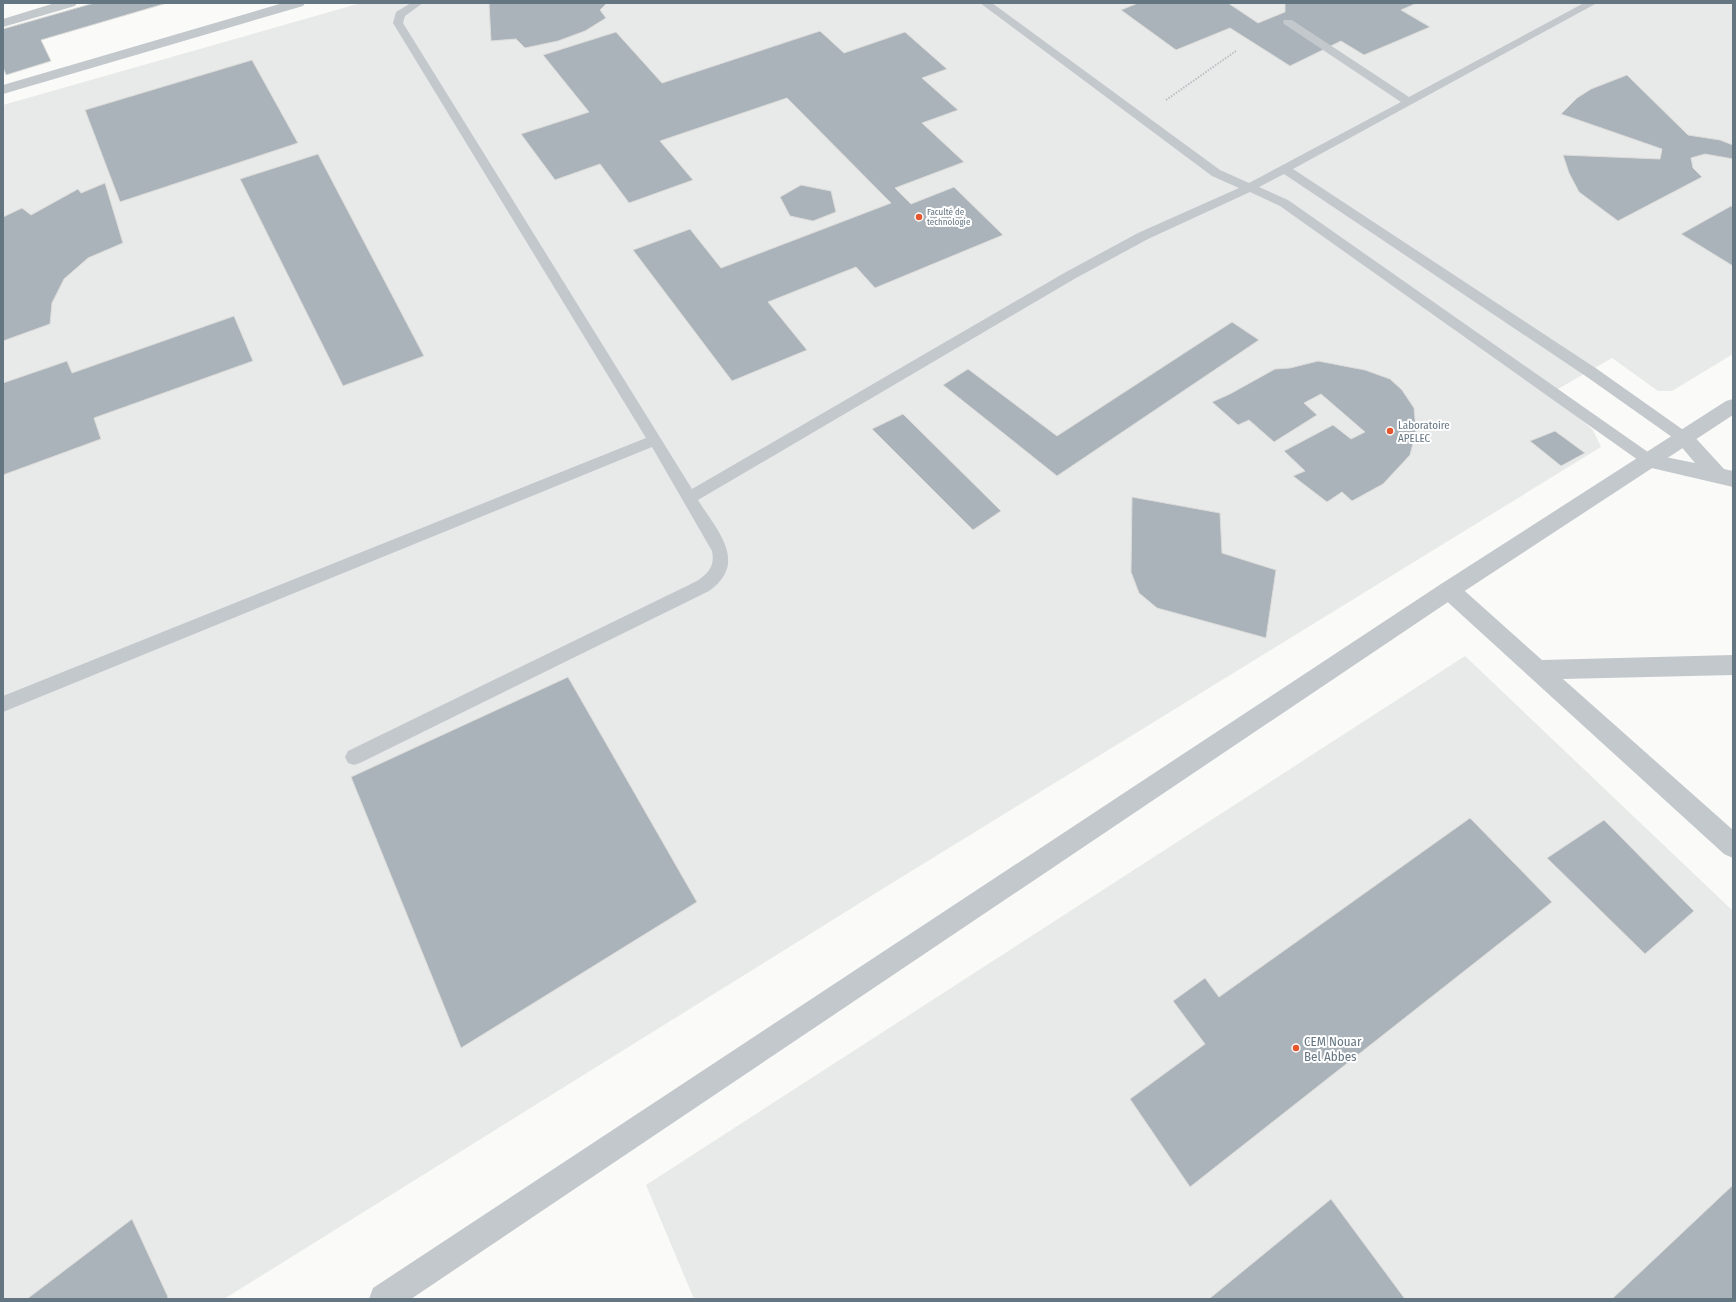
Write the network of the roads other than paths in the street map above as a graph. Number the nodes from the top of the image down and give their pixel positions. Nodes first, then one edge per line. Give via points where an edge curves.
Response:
1 (70, 3) edge
2 (298, 3) edge
3 (418, 3) edge
4 (985, 3) edge
5 (1592, 3) edge
6 (1288, 22) dead end
7 (3, 23) edge
8 (3, 90) edge
9 (1409, 102) junction
10 (1285, 169) junction
11 (1249, 188) junction
12 (1733, 406) edge
13 (1684, 438) junction
14 (655, 440) junction
15 (1650, 461) junction
16 (1725, 477) edge
17 (689, 498) junction
18 (1450, 590) junction
19 (1733, 665) edge
20 (1540, 670) junction
21 (3, 704) edge
22 (354, 757) dead end
23 (1733, 846) edge
24 (388, 1298) edge

1 - 7 street
2 - 8 street
3 - 14 lane via 400,14 398,23
4 - 11 lane via 1216,174
5 - 9 lane
6 - 9 lane
9 - 10 lane
10 - 11 lane
10 - 13 lane via 1592,372
11 - 15 lane via 1284,203
11 - 17 lane via 1143,236 1084,268
12 - 13 street
13 - 15 street
13 - 16 street
14 - 17 lane
14 - 21 lane
15 - 16 street
15 - 18 street
17 - 22 lane via 720,550 723,560 720,570 713,579
18 - 20 street
18 - 24 street
19 - 20 street
20 - 23 street

